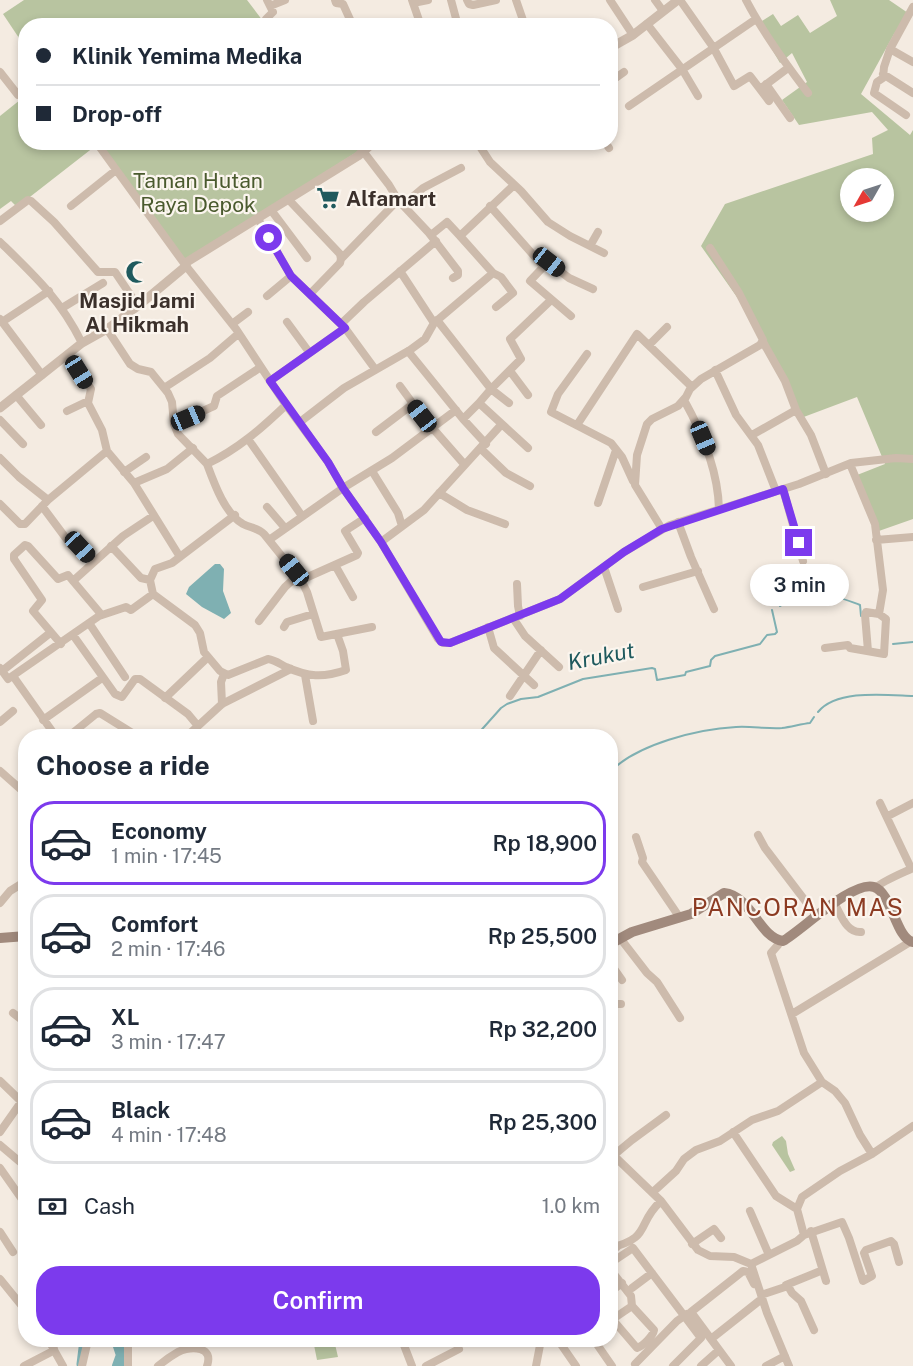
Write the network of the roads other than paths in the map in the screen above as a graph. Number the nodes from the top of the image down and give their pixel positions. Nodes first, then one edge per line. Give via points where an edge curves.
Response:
1 (285, 0) edge
2 (428, 0) edge
3 (451, 0) edge
4 (467, 0) edge
5 (496, 0) edge
6 (516, 0) edge
7 (610, 0) edge
8 (655, 0) edge
9 (679, 0) edge
10 (747, 0) edge
11 (336, 1) edge
12 (412, 2) edge
13 (269, 3) edge
14 (913, 7) edge
15 (663, 11) junction
16 (267, 18) edge
17 (349, 18) edge
18 (418, 18) edge
19 (456, 18) edge
20 (522, 18) edge
21 (756, 19) junction
22 (647, 24) junction
23 (904, 24) junction
24 (913, 28) edge
25 (633, 35) junction
26 (618, 43) edge
27 (713, 47) junction
28 (890, 49) junction
29 (913, 62) edge
30 (788, 68) junction
31 (682, 69) junction
32 (0, 72) edge
33 (624, 72) dead end
34 (883, 74) junction
35 (618, 76) edge
36 (763, 86) junction
37 (808, 93) dead end
38 (913, 93) edge
39 (18, 95) edge
40 (698, 96) dead end
41 (769, 101) dead end
42 (629, 106) dead end
43 (906, 116) dead end
44 (790, 118) dead end
45 (102, 150) edge
46 (482, 150) edge
47 (363, 152) joint
48 (461, 168) dead end
49 (116, 170) junction
50 (514, 185) junction
51 (288, 199) junction
52 (401, 202) junction
53 (71, 206) dead end
54 (490, 206) junction
55 (271, 210) junction
56 (258, 219) junction
57 (0, 221) edge
58 (598, 232) dead end
59 (460, 236) junction
60 (433, 238) junction
61 (0, 242) edge
62 (590, 246) junction
63 (710, 248) dead end
64 (604, 253) dead end
65 (307, 258) dead end
66 (341, 259) junction
67 (186, 266) junction
68 (543, 266) junction
69 (400, 271) junction
70 (493, 273) junction
71 (291, 276) junction
72 (453, 278) dead end
73 (103, 283) dead end
74 (593, 290) dead end
75 (49, 291) junction
76 (310, 294) junction
77 (267, 296) dead end
78 (550, 301) junction
79 (138, 306) junction
80 (63, 308) junction
81 (496, 308) dead end
82 (248, 312) dead end
83 (571, 316) dead end
84 (1, 320) edge
85 (287, 322) dead end
86 (435, 322) junction
87 (232, 324) junction
88 (343, 326) junction
89 (668, 327) dead end
90 (107, 329) junction
91 (238, 334) junction
92 (763, 342) junction
93 (82, 343) junction
94 (650, 345) junction
95 (408, 351) junction
96 (309, 352) junction
97 (68, 354) junction
98 (588, 354) dead end
99 (261, 367) junction
100 (375, 369) junction
101 (716, 370) junction
102 (510, 371) junction
103 (42, 375) junction
104 (270, 381) junction
105 (400, 386) dead end
106 (692, 387) junction
107 (164, 388) junction
108 (491, 389) junction
109 (16, 395) junction
110 (528, 395) dead end
111 (684, 400) junction
112 (88, 401) junction
113 (479, 403) junction
114 (413, 404) junction
115 (509, 404) dead end
116 (286, 405) junction
117 (0, 408) edge
118 (456, 410) junction
119 (796, 410) junction
120 (68, 411) dead end
121 (463, 419) junction
122 (0, 420) edge
123 (300, 422) junction
124 (174, 424) junction
125 (41, 425) dead end
126 (501, 425) junction
127 (578, 425) junction
128 (433, 429) junction
129 (376, 432) dead end
130 (752, 435) junction
131 (248, 440) junction
132 (23, 444) dead end
133 (483, 446) junction
134 (193, 448) junction
135 (528, 448) dead end
136 (616, 450) junction
137 (107, 451) junction
138 (146, 457) dead end
139 (913, 459) edge
140 (2, 463) edge
141 (207, 464) junction
142 (464, 464) junction
143 (850, 464) junction
144 (372, 471) junction
145 (124, 472) junction
146 (826, 474) junction
147 (134, 483) junction
148 (635, 485) junction
149 (530, 486) dead end
150 (343, 488) junction
151 (780, 490) junction
152 (439, 493) junction
153 (45, 503) junction
154 (598, 503) dead end
155 (0, 504) edge
156 (267, 507) dead end
157 (719, 510) junction
158 (235, 515) junction
159 (153, 516) junction
160 (302, 516) junction
161 (365, 518) junction
162 (678, 522) junction
163 (505, 524) dead end
164 (402, 526) junction
165 (285, 528) junction
166 (662, 529) junction
167 (913, 537) edge
168 (269, 540) junction
169 (876, 540) junction
170 (381, 542) junction
171 (71, 545) dead end
172 (111, 546) junction
173 (80, 547) dead end
174 (180, 557) junction
175 (93, 561) junction
176 (803, 561) dead end
177 (335, 566) junction
178 (604, 567) junction
179 (698, 571) junction
180 (299, 578) junction
181 (150, 580) junction
182 (73, 581) junction
183 (517, 584) dead end
184 (643, 587) dead end
185 (153, 594) junction
186 (353, 597) dead end
187 (618, 609) dead end
188 (714, 609) dead end
189 (314, 614) junction
190 (879, 614) junction
191 (99, 616) junction
192 (517, 617) junction
193 (259, 621) dead end
194 (89, 623) junction
195 (284, 627) dead end
196 (372, 627) dead end
197 (488, 627) junction
198 (50, 633) junction
199 (337, 634) junction
200 (73, 635) junction
201 (61, 644) junction
202 (825, 648) dead end
203 (541, 650) junction
204 (868, 651) junction
205 (208, 657) junction
206 (559, 667) dead end
207 (1, 669) edge
208 (291, 669) junction
209 (224, 674) junction
210 (305, 675) junction
211 (524, 675) junction
212 (125, 676) dead end
213 (11, 678) junction
214 (102, 678) junction
215 (0, 685) edge
216 (534, 685) dead end
217 (510, 696) dead end
218 (165, 698) junction
219 (222, 704) junction
220 (13, 711) dead end
221 (43, 720) junction
222 (313, 721) dead end
223 (0, 722) edge
224 (198, 726) junction
225 (50, 729) edge
226 (80, 729) edge
227 (126, 729) edge
228 (195, 729) edge
229 (0, 771) edge
230 (18, 787) edge
231 (913, 802) edge
232 (880, 803) dead end
233 (888, 816) junction
234 (758, 836) dead end
235 (636, 837) dead end
236 (912, 868) edge
237 (18, 886) edge
238 (876, 888) junction
239 (0, 903) edge
240 (834, 903) junction
241 (816, 915) junction
242 (680, 918) junction
243 (861, 932) dead end
244 (18, 937) edge
245 (0, 938) edge
246 (618, 938) edge
247 (779, 941) junction
248 (912, 942) edge
249 (618, 943) edge
250 (618, 974) edge
251 (622, 980) dead end
252 (13, 1013) dead end
253 (792, 1014) junction
254 (18, 1017) edge
255 (680, 1018) dead end
256 (0, 1081) edge
257 (822, 1082) junction
258 (18, 1096) edge
259 (18, 1109) edge
260 (666, 1115) dead end
261 (913, 1126) edge
262 (0, 1132) edge
263 (733, 1132) junction
264 (0, 1144) edge
265 (618, 1150) edge
266 (872, 1154) junction
267 (18, 1160) edge
268 (618, 1160) edge
269 (0, 1168) edge
270 (653, 1192) junction
271 (18, 1194) edge
272 (661, 1201) junction
273 (797, 1209) junction
274 (750, 1211) dead end
275 (0, 1232) edge
276 (808, 1233) junction
277 (721, 1238) dead end
278 (692, 1244) junction
279 (618, 1246) edge
280 (14, 1252) dead end
281 (769, 1255) junction
282 (618, 1260) edge
283 (899, 1262) dead end
284 (751, 1264) junction
285 (818, 1272) dead end
286 (652, 1273) junction
287 (618, 1276) edge
288 (0, 1279) edge
289 (826, 1281) dead end
290 (622, 1283) junction
291 (786, 1285) junction
292 (618, 1286) edge
293 (632, 1288) dead end
294 (760, 1298) junction
295 (18, 1301) edge
296 (632, 1306) junction
297 (688, 1314) junction
298 (618, 1316) edge
299 (765, 1320) dead end
300 (618, 1327) edge
301 (814, 1330) dead end
302 (711, 1338) junction
303 (52, 1347) edge
304 (86, 1347) edge
305 (130, 1347) edge
306 (405, 1347) edge
307 (540, 1347) edge
308 (563, 1347) edge
309 (599, 1347) edge
310 (459, 1349) dead end
311 (54, 1350) junction
312 (719, 1350) junction
313 (569, 1356) junction
314 (785, 1356) junction
315 (635, 1364) dead end
316 (24, 1366) edge
317 (63, 1366) edge
318 (82, 1366) edge
319 (128, 1366) edge
320 (158, 1366) edge
321 (207, 1366) edge
322 (412, 1366) edge
323 (426, 1366) edge
324 (536, 1366) edge
325 (567, 1366) edge
326 (576, 1366) edge
327 (612, 1366) edge
328 (673, 1366) edge
329 (701, 1366) edge
330 (731, 1366) edge
331 (766, 1366) edge
332 (789, 1366) edge

1 - 13 street
2 - 12 street
3 - 19 street
4 - 5 street via 473,5
6 - 20 street
7 - 25 street
8 - 15 street
9 - 15 street
9 - 27 street
10 - 21 street
11 - 17 street via 343,4
12 - 18 street
13 - 16 street via 273,12
14 - 23 street
15 - 22 street
21 - 27 street
21 - 30 street
22 - 25 street
22 - 31 street
23 - 24 street
23 - 28 street
25 - 26 street
27 - 31 street
27 - 36 street via 734,86 752,75
28 - 29 street
28 - 34 street
30 - 36 street
30 - 37 street
31 - 40 street
31 - 42 street
32 - 39 street
33 - 35 street
34 - 38 street
34 - 43 street via 874,93
36 - 41 street
36 - 44 street
45 - 49 street
46 - 50 street
47 - 51 street
47 - 52 street
48 - 52 street
49 - 53 street
49 - 67 street
50 - 54 street
50 - 62 street via 548,222
51 - 55 street
51 - 66 street
52 - 60 street
52 - 66 street
54 - 59 street
54 - 68 street
55 - 56 street
55 - 65 street
56 - 67 street via 195,256
56 - 71 street
57 - 79 street via 31,201 98,272 115,272
58 - 62 street
59 - 60 street via 447,222
59 - 70 street
60 - 69 street
60 - 72 street via 458,270
61 - 75 street
62 - 64 street
63 - 92 street via 760,330
66 - 76 street
67 - 79 street
67 - 87 street
68 - 74 street via 549,262
68 - 78 street via 530,282
69 - 86 street
69 - 88 street
70 - 81 street via 513,293
70 - 86 street
71 - 76 street
71 - 77 street
73 - 80 street
75 - 80 street
75 - 84 street
76 - 88 street
78 - 83 street
78 - 102 street via 510,339 522,357
79 - 90 street
80 - 93 street
82 - 87 street
84 - 103 street
85 - 96 street
86 - 95 street via 425,339
86 - 108 street
87 - 91 street
88 - 96 street
88 - 100 street
89 - 94 street
90 - 93 street
90 - 107 street via 130,364 151,372
91 - 99 street
91 - 107 street
92 - 101 street
92 - 119 street
93 - 97 street
94 - 106 street
94 - 127 street via 637,334
95 - 100 street
95 - 118 street
96 - 104 street
97 - 103 street
97 - 112 street via 91,389
98 - 127 street via 558,394 551,412
99 - 104 street
99 - 124 street via 217,396 213,407
100 - 123 street
101 - 106 street
101 - 130 street via 736,415
102 - 108 street
102 - 110 street
103 - 109 street
104 - 116 street
105 - 114 street
106 - 111 street
107 - 124 street via 172,402
108 - 113 street
108 - 115 street
109 - 117 street
109 - 125 street
111 - 148 street via 647,424 637,456
111 - 157 street via 712,464
112 - 120 street
112 - 137 street
113 - 121 street
113 - 126 street
114 - 128 street
114 - 129 street
116 - 123 street
116 - 131 street
118 - 121 street
118 - 128 street
119 - 130 street
119 - 146 street
121 - 133 street
122 - 132 street
123 - 150 street
124 - 134 street via 178,434
126 - 133 street
126 - 135 street
127 - 136 street
128 - 142 street
128 - 144 street
130 - 151 street
131 - 141 street
131 - 160 street
133 - 142 street
133 - 149 street via 506,473
134 - 141 street
134 - 147 street via 167,470
136 - 148 street
136 - 154 street
137 - 145 street
137 - 153 street
138 - 145 street
139 - 143 street
140 - 153 street
141 - 158 street via 219,496
142 - 152 street
143 - 146 street
143 - 169 street via 875,524
144 - 150 street
144 - 164 street
145 - 147 street
146 - 151 street
147 - 159 street
148 - 166 street
150 - 160 street
150 - 161 street
151 - 157 street
151 - 176 street
152 - 163 street via 467,510
152 - 164 street
153 - 155 street via 22,525
153 - 171 street
156 - 165 street
157 - 162 street
158 - 168 street
158 - 174 street
159 - 172 street
159 - 174 street
160 - 165 street
161 - 170 street
161 - 177 street via 345,531 357,555
162 - 166 street
162 - 179 street
164 - 170 street
165 - 168 street
166 - 178 street
167 - 169 street
168 - 180 street
169 - 190 street via 883,590
170 - 197 street via 441,642 447,644
172 - 175 street
172 - 181 street via 141,578
173 - 175 street
174 - 181 street via 154,569
175 - 182 street
177 - 180 street
177 - 186 street
178 - 187 street
178 - 192 street via 560,599
179 - 184 street
179 - 188 street
180 - 189 street
180 - 193 street via 291,580
181 - 185 street
182 - 191 street
182 - 198 street via 67,574 58,579 27,545 14,555 42,600 33,611
183 - 192 street
185 - 191 street via 131,610 126,607
185 - 205 street via 195,625
189 - 195 street via 286,622
189 - 199 street via 321,637
190 - 204 street via 865,615
190 - 204 street via 886,619 884,654
191 - 194 street
192 - 197 street
192 - 203 street via 523,634
194 - 200 street
194 - 212 street
196 - 199 street
197 - 211 street via 494,648
198 - 201 street
198 - 207 street
199 - 210 street via 347,669 325,676
200 - 201 street
200 - 214 street
201 - 213 street
202 - 204 street via 848,645
203 - 206 street
203 - 211 street
205 - 209 street
205 - 218 street
207 - 213 street
208 - 209 street via 268,659 234,674
208 - 210 street
208 - 219 street
209 - 219 street
210 - 222 street
211 - 216 street
211 - 217 street
213 - 215 street
213 - 221 street
214 - 218 street via 120,697 137,678
214 - 221 street
218 - 224 street
219 - 224 street
220 - 223 street
221 - 225 street
224 - 228 street
226 - 227 street via 100,713
229 - 230 street
231 - 233 street
232 - 233 street
233 - 236 street
234 - 241 street
235 - 242 street via 642,862
236 - 238 street
237 - 239 street
238 - 240 main road via 864,888
238 - 248 main road via 904,936
240 - 241 main road
240 - 243 street via 849,928
241 - 247 main road
242 - 246 main road
242 - 247 main road via 727,893 742,902 770,936
244 - 245 main road
247 - 253 street via 771,952
248 - 253 street
249 - 255 street via 658,983
250 - 251 street
252 - 254 street
253 - 257 street via 802,1049
256 - 258 street
257 - 263 street via 778,1111
257 - 266 street via 845,1103
259 - 262 street
260 - 265 street
261 - 266 street
263 - 270 street via 685,1158
263 - 273 street via 776,1196
264 - 267 street
266 - 273 street via 811,1189 799,1200
268 - 270 street
269 - 271 street
270 - 272 street
272 - 278 street
272 - 279 street via 649,1213 638,1237
273 - 276 street
274 - 281 street
275 - 280 street
276 - 281 street
276 - 283 street via 842,1222 862,1281 872,1276 864,1253 867,1250 891,1241
276 - 289 street
277 - 278 street via 714,1229
278 - 284 street via 705,1254 734,1257
281 - 284 street
282 - 286 street via 633,1248
284 - 294 street
285 - 291 street
286 - 293 street
286 - 297 street
287 - 290 street
288 - 295 street
290 - 292 street
290 - 296 street via 631,1296
291 - 294 street
291 - 301 street via 801,1301
294 - 297 street via 746,1270
294 - 299 street
294 - 302 street
294 - 314 street
296 - 298 street
296 - 300 street via 654,1334 637,1348
297 - 302 street
297 - 315 street
297 - 328 street via 701,1338
302 - 312 street
303 - 311 street
304 - 318 street
305 - 319 street
306 - 322 street
307 - 324 street
308 - 313 street
309 - 327 street
310 - 323 street
311 - 316 street
311 - 317 street
312 - 329 street
312 - 330 street
313 - 325 street
313 - 326 street
314 - 331 street
314 - 332 street
320 - 321 street via 175,1354 194,1348 207,1352

